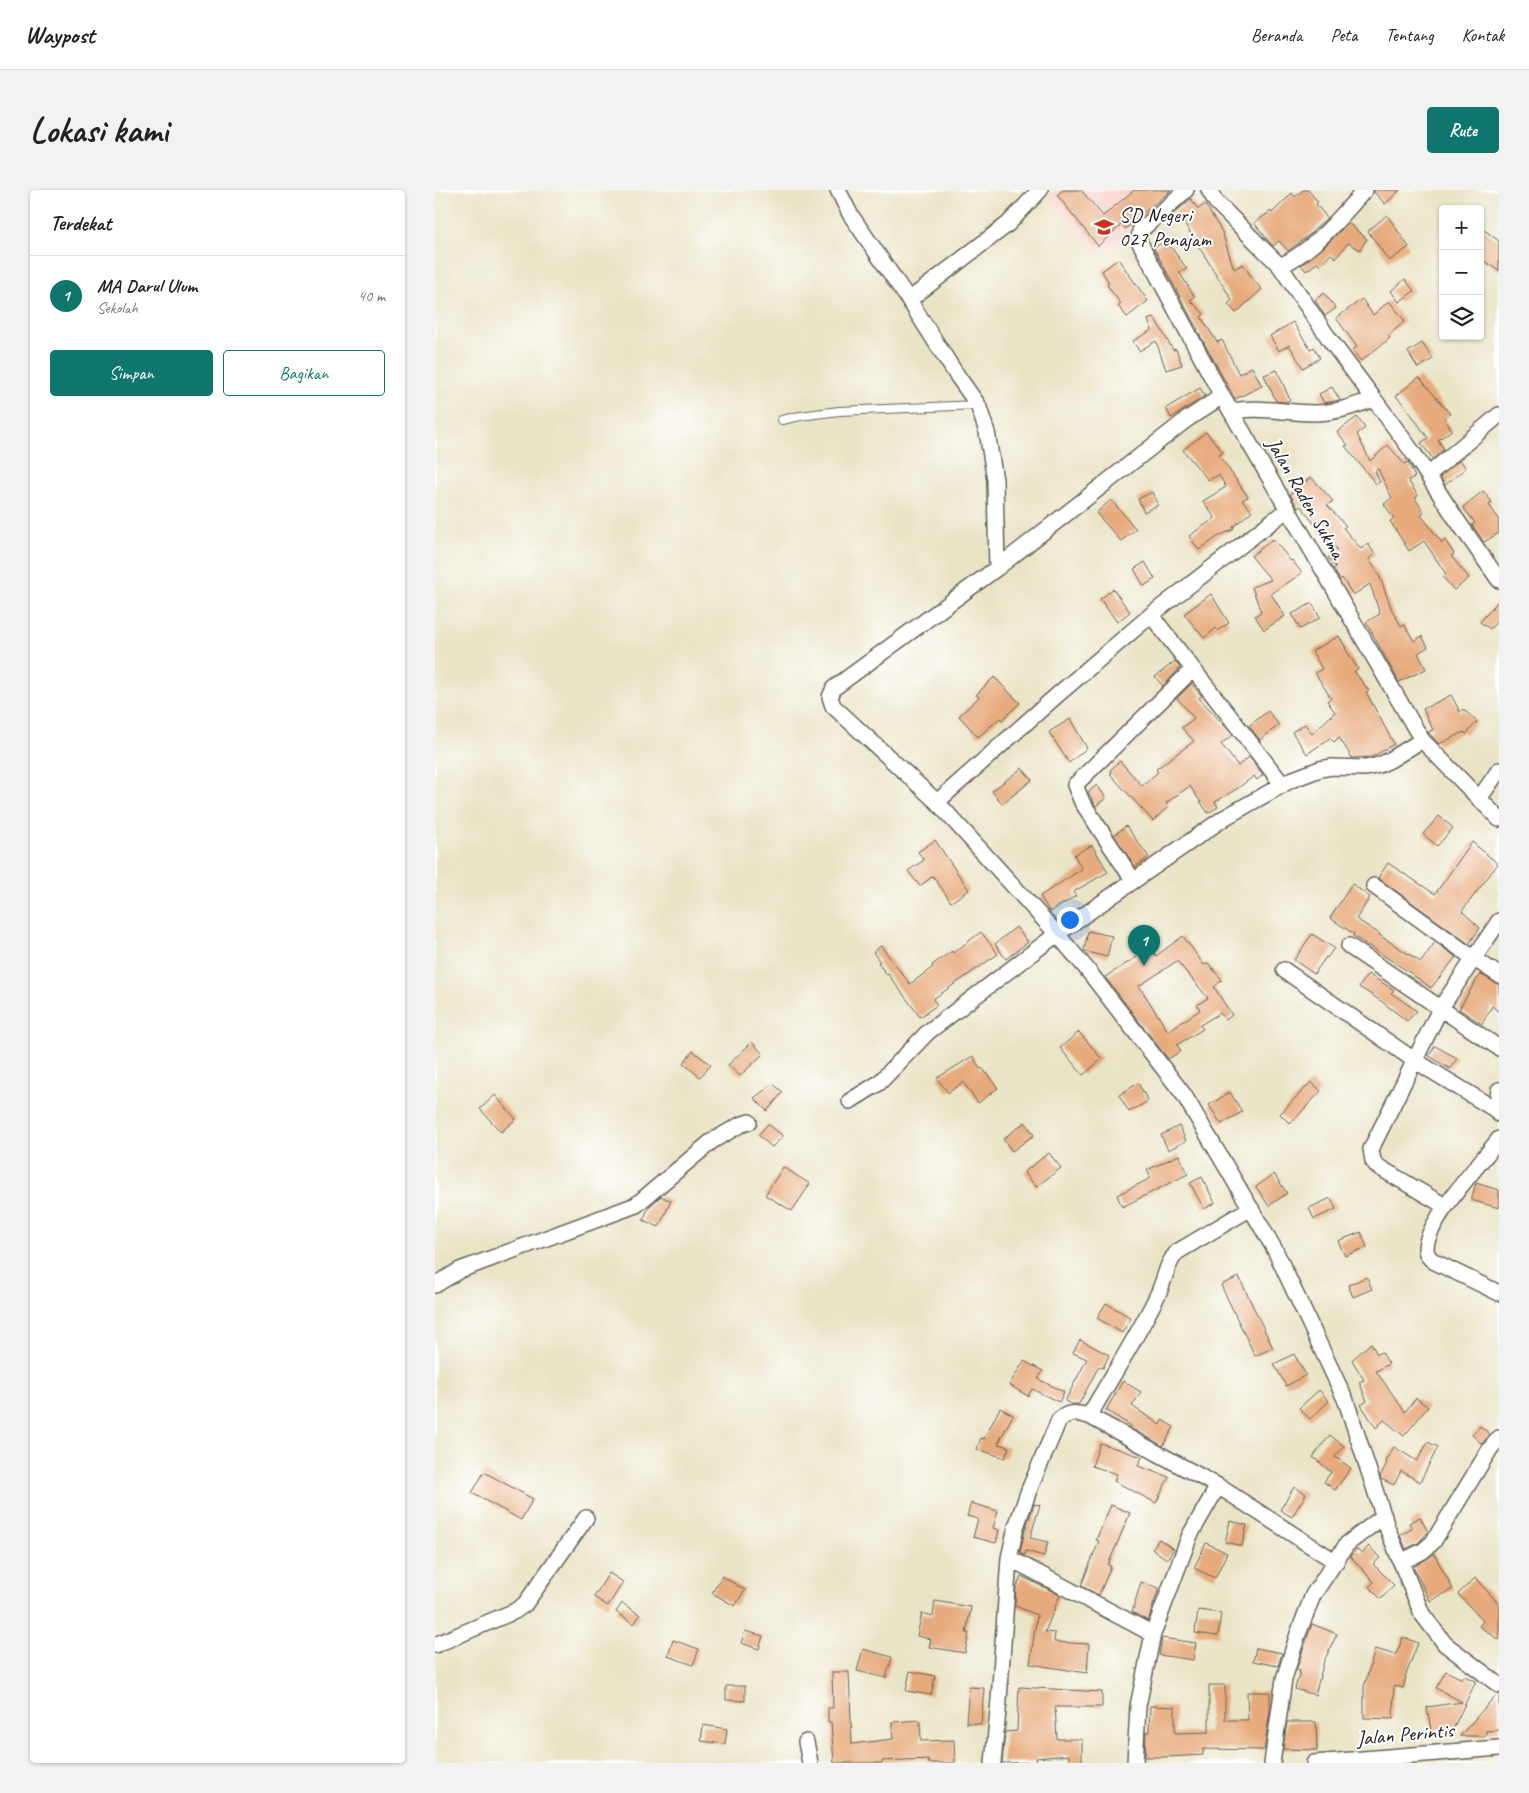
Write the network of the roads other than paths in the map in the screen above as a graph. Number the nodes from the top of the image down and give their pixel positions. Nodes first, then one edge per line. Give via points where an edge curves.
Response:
1 (838, 190) edge
2 (1039, 190) edge
3 (1186, 190) edge
4 (1209, 190) edge
5 (1365, 190) edge
6 (1280, 266) junction
7 (909, 300) junction
8 (1222, 396) junction
9 (1374, 399) junction
10 (978, 405) junction
11 (1232, 411) junction
12 (1499, 415) edge
13 (782, 420) dead end
14 (1428, 475) junction
15 (1288, 509) junction
16 (997, 568) junction
17 (1499, 580) edge
18 (1151, 616) junction
19 (1193, 669) junction
20 (1422, 740) junction
21 (1499, 770) edge
22 (1283, 785) junction
23 (1479, 799) junction
24 (937, 802) junction
25 (1499, 819) edge
26 (1133, 880) junction
27 (1373, 886) dead end
28 (1499, 921) edge
29 (1057, 934) junction
30 (1349, 946) dead end
31 (1473, 958) junction
32 (1284, 970) dead end
33 (1499, 975) edge
34 (1440, 1009) junction
35 (1499, 1048) edge
36 (1414, 1060) junction
37 (1499, 1090) edge
38 (850, 1101) dead end
39 (1498, 1112) edge
40 (749, 1122) dead end
41 (1499, 1139) edge
42 (1445, 1206) junction
43 (1251, 1208) junction
44 (435, 1285) edge
45 (1499, 1293) edge
46 (1089, 1416) junction
47 (1499, 1438) edge
48 (1218, 1486) junction
49 (1384, 1516) junction
50 (586, 1518) dead end
51 (1009, 1558) junction
52 (1336, 1562) junction
53 (1401, 1562) junction
54 (1153, 1634) junction
55 (435, 1645) edge
56 (1499, 1685) edge
57 (806, 1742) dead end
58 (1499, 1748) edge
59 (811, 1763) edge
60 (993, 1763) edge
61 (1135, 1763) edge
62 (1272, 1763) edge
63 (1314, 1763) edge
64 (1320, 1763) edge

1 - 7 street via 850,214
2 - 7 street via 1008,224
3 - 8 street, Jalan Raden Sukma via 1140,231 1139,241
4 - 6 street via 1216,202
5 - 6 street via 1323,236 1296,258
6 - 9 street
7 - 10 street
8 - 11 street, Jalan Raden Sukma
8 - 16 street via 1186,420
9 - 11 street via 1342,410 1315,413 1248,408
9 - 14 street
10 - 13 lane via 839,412
10 - 16 street via 987,432 995,480
11 - 15 street, Jalan Raden Sukma
12 - 14 street
14 - 17 street
15 - 18 street
15 - 20 street, Jalan Raden Sukma
16 - 24 street via 834,688 830,697 833,706
18 - 19 street
18 - 24 street
19 - 22 street
19 - 26 street via 1075,785 1082,802
20 - 22 street via 1379,765 1320,769
20 - 23 street, Jalan Raden Sukma
21 - 23 street
22 - 26 street via 1224,818
23 - 25 street, Jalan Raden Sukma
24 - 29 street
26 - 29 street
27 - 31 street
28 - 31 street
29 - 38 street via 928,1032 879,1083
29 - 43 street via 1184,1095
30 - 34 street
31 - 33 street
31 - 34 street
32 - 36 street
34 - 35 street
34 - 36 street
36 - 39 street
36 - 42 street via 1371,1149 1371,1156 1377,1166
37 - 39 street
40 - 44 street via 712,1141 636,1205 460,1270
41 - 42 street
42 - 45 street via 1427,1242 1429,1258
43 - 46 street via 1177,1252 1170,1260 1158,1293
43 - 49 street via 1275,1250 1346,1401
46 - 48 street
46 - 51 street via 1065,1414 1059,1420 1019,1518
47 - 53 street via 1489,1449 1433,1542
48 - 52 street
48 - 54 street via 1190,1535
49 - 52 street via 1347,1544
49 - 53 street
50 - 55 street via 525,1604
51 - 54 street
51 - 60 street
52 - 62 street via 1313,1595 1295,1644 1284,1680
53 - 56 street via 1421,1614 1445,1644
54 - 61 street via 1138,1706
57 - 59 street
58 - 64 street, Jalan Perintis
63 - 64 street, Jalan Perintis

